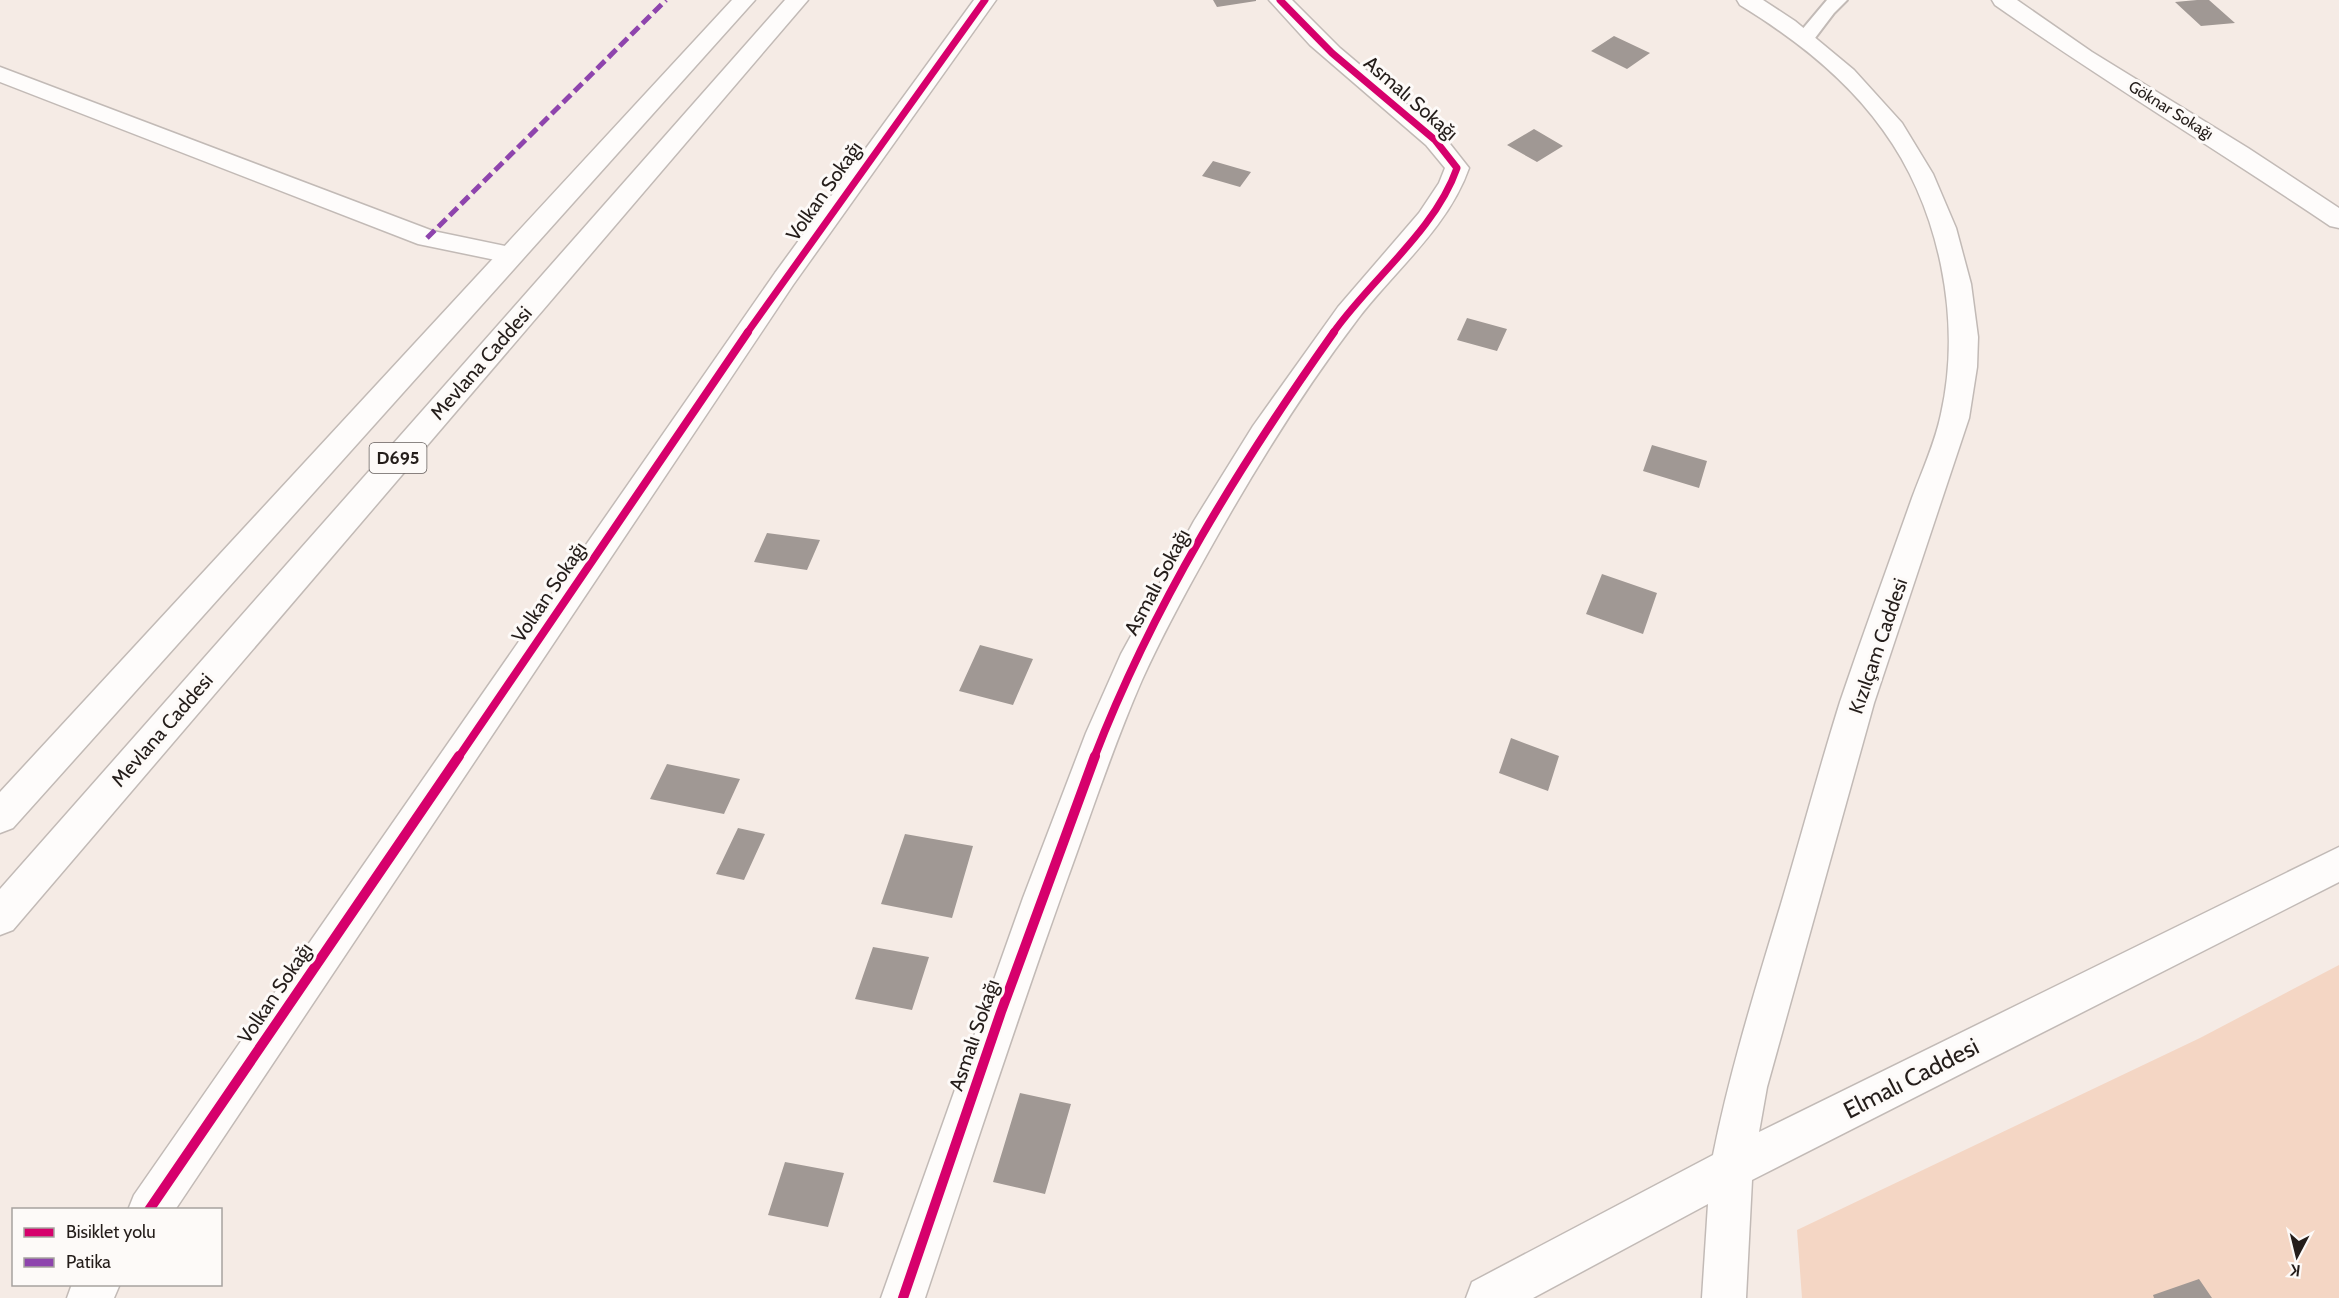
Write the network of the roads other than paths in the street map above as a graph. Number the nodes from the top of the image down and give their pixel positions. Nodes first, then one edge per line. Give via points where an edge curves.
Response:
1 (744, 0) edge
2 (797, 0) edge
3 (985, 0) edge
4 (1280, 0) edge
5 (1748, 0) edge
6 (1838, 0) edge
7 (2003, 0) edge
8 (1805, 38) junction
9 (0, 74) edge
10 (2339, 220) edge
11 (510, 255) junction
12 (0, 817) edge
13 (2339, 864) edge
14 (0, 917) edge
15 (1731, 1168) junction
16 (150, 1208) edge
17 (903, 1298) edge
18 (1488, 1298) edge
19 (1724, 1298) edge

1 - 11 street, D695
2 - 14 street, Mevlana Caddesi / D695
3 - 16 street, Volkan Sokağı via 777,289
4 - 17 street, Asmalı Sokağı via 1356,75 1443,147 1457,168 1455,180 1354,304 1303,375 1251,453 1149,631 1112,712 1021,951
5 - 8 street, Kızılçam Caddesi
6 - 8 lane
7 - 10 street, Göknar Sokağı
8 - 15 street, Kızılçam Caddesi via 1893,128 1931,198 1950,250 1959,291 1964,335 1962,378 1955,418 1854,715 1747,1087
9 - 11 street via 427,238
11 - 12 street, D695
13 - 15 street, Elmalı Caddesi
15 - 18 street, Elmalı Caddesi
15 - 19 street, Kızılçam Caddesi

